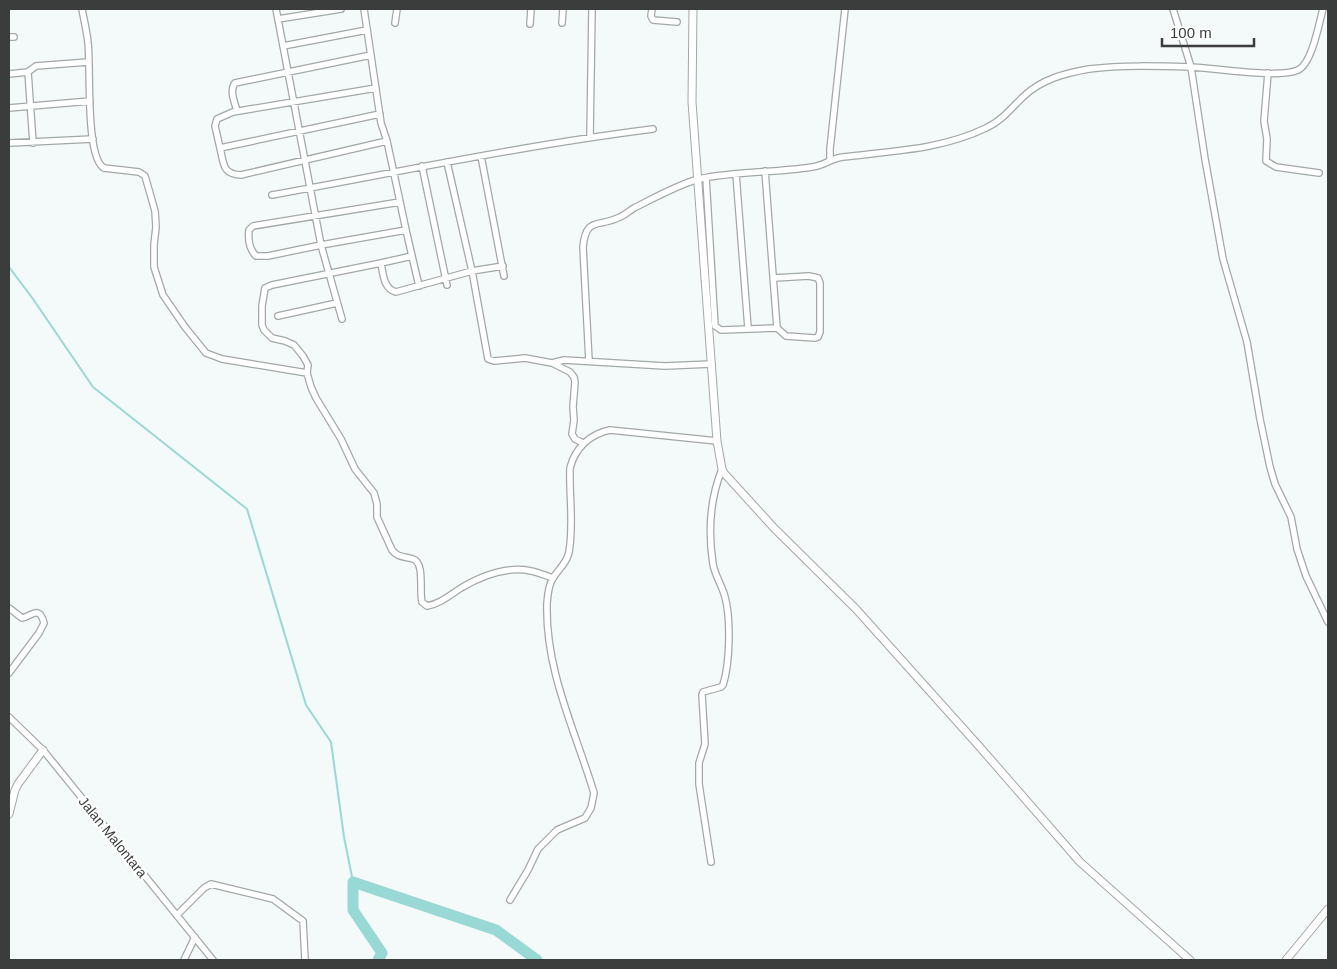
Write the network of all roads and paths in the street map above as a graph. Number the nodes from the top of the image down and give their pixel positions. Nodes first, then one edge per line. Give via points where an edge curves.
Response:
1 (82, 9) edge
2 (276, 9) edge
3 (341, 9) edge
4 (364, 9) edge
5 (397, 9) edge
6 (531, 9) edge
7 (563, 9) edge
8 (592, 9) edge
9 (652, 9) edge
10 (693, 9) edge
11 (845, 9) edge
12 (1173, 9) edge
13 (1323, 9) edge
14 (278, 20) junction
15 (677, 22) dead end
16 (395, 23) dead end
17 (562, 23) dead end
18 (530, 24) dead end
19 (367, 30) junction
20 (283, 46) junction
21 (371, 55) junction
22 (88, 62) junction
23 (1191, 67) junction
24 (28, 72) junction
25 (288, 72) junction
26 (9, 74) edge
27 (1268, 74) junction
28 (376, 88) junction
29 (90, 101) junction
30 (294, 102) junction
31 (31, 105) junction
32 (9, 108) edge
33 (237, 111) junction
34 (380, 114) junction
35 (653, 129) dead end
36 (299, 131) junction
37 (590, 137) junction
38 (93, 139) junction
39 (387, 141) junction
40 (9, 143) edge
41 (33, 143) junction
42 (220, 148) junction
43 (481, 156) junction
44 (305, 160) junction
45 (830, 160) junction
46 (447, 162) junction
47 (422, 166) junction
48 (765, 171) junction
49 (394, 173) junction
50 (1319, 173) dead end
51 (736, 174) junction
52 (706, 178) junction
53 (698, 180) junction
54 (310, 188) junction
55 (272, 195) dead end
56 (400, 202) junction
57 (316, 216) junction
58 (406, 230) junction
59 (321, 244) junction
60 (412, 256) junction
61 (381, 263) junction
62 (503, 266) junction
63 (472, 271) junction
64 (329, 274) junction
65 (504, 276) dead end
66 (445, 278) junction
67 (774, 278) junction
68 (446, 285) dead end
69 (419, 286) junction
70 (337, 303) junction
71 (278, 316) dead end
72 (342, 319) dead end
73 (748, 328) junction
74 (777, 328) junction
75 (589, 361) junction
76 (552, 362) junction
77 (712, 364) junction
78 (307, 373) junction
79 (717, 441) junction
80 (583, 443) junction
81 (722, 469) junction
82 (553, 578) junction
83 (9, 608) edge
84 (1328, 622) edge
85 (9, 673) edge
86 (9, 717) edge
87 (43, 750) junction
88 (9, 814) edge
89 (711, 862) dead end
90 (510, 900) dead end
91 (1328, 910) edge
92 (177, 915) junction
93 (195, 936) junction
94 (184, 960) edge
95 (213, 960) edge
96 (305, 960) edge
97 (1190, 960) edge
98 (1286, 960) edge

1 - 22 street
2 - 14 street
3 - 14 street
4 - 19 street
5 - 16 street
6 - 18 street
7 - 17 street
8 - 37 street
9 - 15 street via 653,20
10 - 53 street via 692,102
11 - 45 street
12 - 23 street
13 - 27 street via 1304,65 1291,72
14 - 20 street
19 - 20 street
19 - 21 street
20 - 25 street
21 - 25 street
21 - 28 street
22 - 24 street via 36,66
22 - 29 street
23 - 27 street
23 - 45 street via 1128,67 1066,73 1032,90 985,129 907,151
23 - 84 street via 1223,259 1246,342 1270,467 1290,517 1306,576
24 - 26 street
24 - 31 street
25 - 30 street
25 - 33 street via 235,83 232,91
27 - 50 street via 1264,125 1266,161 1276,167
28 - 30 street
28 - 34 street
29 - 31 street
29 - 38 street
30 - 33 street
30 - 36 street
31 - 32 street
31 - 41 street
33 - 42 street via 217,119 215,126
34 - 36 street
34 - 39 street
35 - 37 street
36 - 42 street
36 - 44 street
37 - 43 street
38 - 41 street
38 - 78 street via 94,152 102,167 139,172 145,176 156,227 154,267 163,294 206,353 222,359
39 - 44 street
39 - 49 street
40 - 41 street
42 - 44 street via 227,171 232,174 241,175
43 - 46 street
43 - 62 street
44 - 54 street
45 - 48 street via 816,167
46 - 47 street
46 - 63 street
47 - 49 street
47 - 66 street
48 - 51 street
48 - 67 street
49 - 54 street
49 - 56 street
51 - 52 street
51 - 73 street
52 - 53 street
52 - 73 street via 716,326 721,330
53 - 75 street via 650,200 619,218 590,226 585,231
53 - 77 street
54 - 55 street
54 - 57 street
56 - 57 street
56 - 58 street
57 - 59 street
57 - 59 street via 254,226 248,230 248,236 251,252 256,256
58 - 59 street
58 - 60 street
59 - 64 street
60 - 61 street
60 - 69 street
61 - 64 street
61 - 69 street via 390,290 396,292
62 - 63 street
62 - 65 street
63 - 66 street
63 - 76 street via 488,359 525,358
64 - 70 street
64 - 78 street via 265,288 262,306 264,330 272,338 294,345 308,365
66 - 68 street
66 - 69 street
67 - 74 street
67 - 74 street via 815,277 820,283 818,337 786,336
70 - 71 street
70 - 72 street
73 - 74 street
75 - 76 street
75 - 77 street via 624,365
76 - 80 street via 574,377 572,434
77 - 79 street
78 - 82 street via 311,388 355,469 374,493 377,517 392,550 401,557 418,562 422,602 427,606 435,605 490,574 524,570
79 - 80 street via 610,430
79 - 81 street
80 - 82 street via 570,468 569,552 566,562
81 - 89 street via 714,490 710,538 713,565 725,595 728,641 723,685 702,695 705,744 699,763 699,784
81 - 97 street via 774,528 856,609 1080,862
82 - 90 street via 547,602 551,654 560,692 594,793 585,818 557,830 538,849
83 - 85 street via 24,618 36,612 44,622
86 - 87 street, Jalan Malontara
87 - 88 street via 18,784
87 - 92 street, Jalan Malontara
91 - 98 street
92 - 93 street, Jalan Malontara
92 - 96 street via 211,884 264,895 302,918
93 - 94 street
93 - 95 street, Jalan Malontara

